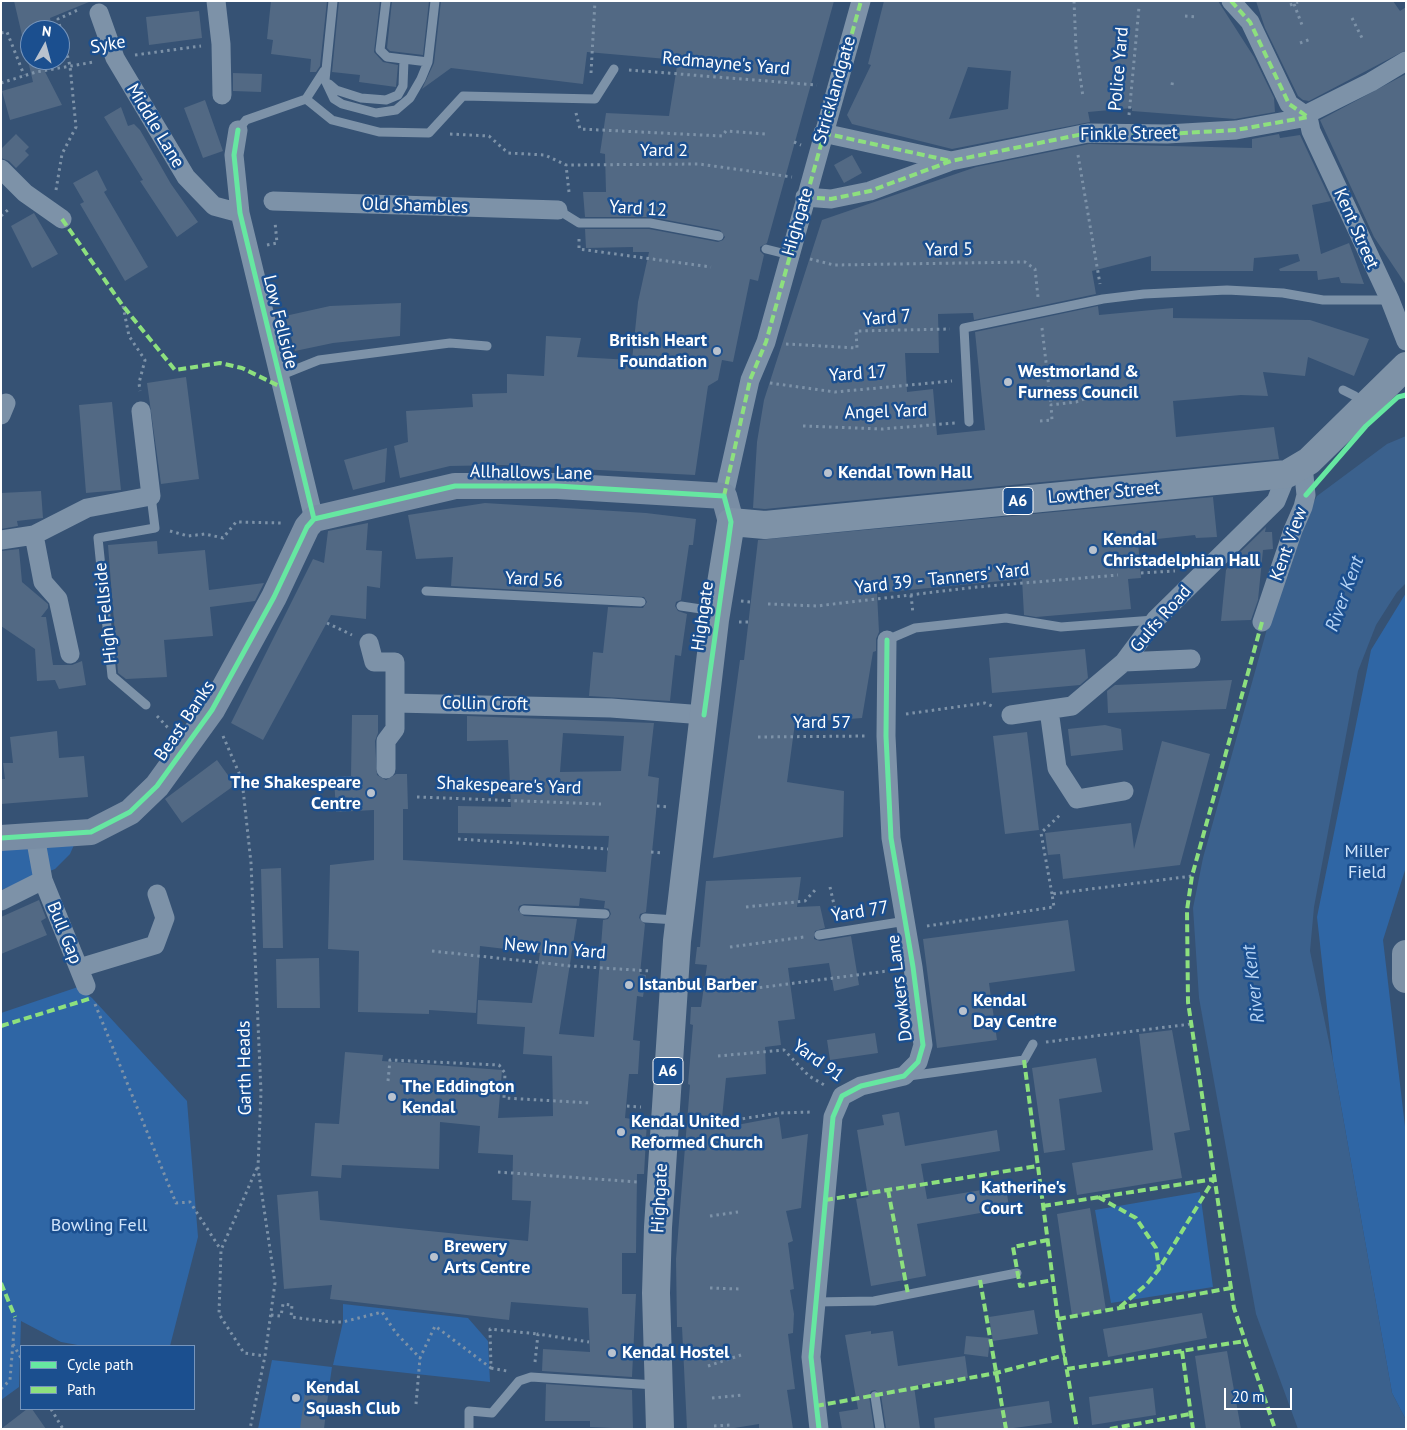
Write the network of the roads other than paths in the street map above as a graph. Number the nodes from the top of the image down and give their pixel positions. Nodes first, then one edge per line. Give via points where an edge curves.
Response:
1 (216, 1) edge
2 (333, 1) edge
3 (386, 1) edge
4 (435, 1) edge
5 (861, 1) edge
6 (1231, 1) edge
7 (99, 13) dead end
8 (404, 60) junction
9 (1406, 61) edge
10 (428, 62) junction
11 (614, 69) road end
12 (325, 80) junction
13 (222, 95) dead end
14 (306, 98) junction
15 (1308, 117) junction
16 (238, 130) joint
17 (823, 133) junction
18 (951, 161) junction
19 (1, 169) edge
20 (808, 188) junction
21 (273, 201) dead end
22 (558, 210) joint
23 (240, 213) junction
24 (62, 219) road end
25 (719, 236) dead end
26 (766, 249) dead end
27 (790, 254) junction
28 (1390, 300) junction
29 (1406, 341) edge
30 (487, 346) dead end
31 (1406, 366) edge
32 (278, 376) junction
33 (1343, 390) dead end
34 (1363, 410) junction
35 (141, 412) road end
36 (969, 422) road end
37 (1295, 470) junction
38 (1251, 478) junction
39 (151, 496) junction
40 (727, 509) junction
41 (1265, 514) junction
42 (311, 523) junction
43 (34, 535) junction
44 (1, 540) edge
45 (426, 591) dead end
46 (641, 602) dead end
47 (680, 606) dead end
48 (716, 612) junction
49 (1156, 619) junction
50 (1262, 622) dead end
51 (887, 640) joint
52 (369, 643) road end
53 (70, 654) dead end
54 (1191, 659) dead end
55 (1124, 662) junction
56 (395, 703) junction
57 (146, 705) road end
58 (1049, 710) junction
59 (704, 715) junction
60 (1011, 715) road end
61 (386, 769) dead end
62 (1124, 791) dead end
63 (35, 836) junction
64 (1, 838) edge
65 (42, 880) junction
66 (157, 894) dead end
67 (1, 901) edge
68 (524, 910) dead end
69 (605, 914) dead end
70 (645, 918) dead end
71 (679, 920) junction
72 (907, 925) junction
73 (819, 934) dead end
74 (1406, 954) edge
75 (79, 968) junction
76 (1406, 979) edge
77 (86, 986) road end
78 (1033, 1044) road end
79 (904, 1076) junction
80 (1017, 1273) dead end
81 (815, 1302) junction
82 (658, 1385) junction
83 (875, 1396) dead end
84 (469, 1429) edge
85 (660, 1429) edge
86 (819, 1429) edge
87 (880, 1429) edge

1 - 13 street
2 - 12 lane
2 - 14 lane via 325,69
3 - 8 lane via 380,50 387,57
4 - 10 lane
5 - 17 street, Stricklandgate
6 - 15 street via 1250,22 1289,104
7 - 23 street, Middle Lane via 115,58 186,177 214,206
8 - 10 lane
8 - 12 lane via 403,86 398,95 386,100 373,101 345,93
9 - 15 street via 1311,112
10 - 12 lane via 410,98 396,110 376,113 342,104 334,99
11 - 14 lane via 595,99 463,96 429,133 378,132 332,120
14 - 16 lane via 246,120
15 - 18 street, Finkle Street via 1236,130 1075,135
15 - 28 street, Kent Street via 1311,131
16 - 23 street, Low Fellside via 234,155
17 - 18 street, Finkle Street
17 - 20 street, Stricklandgate
18 - 20 street, Finkle Street via 870,192 831,199
19 - 24 street via 25,193
20 - 27 street, Highgate
21 - 22 street, Old Shambles
22 - 25 lane, Yard 12 via 579,223 650,223
23 - 32 street, Low Fellside
26 - 27 lane
27 - 40 street, Highgate via 766,342 750,380
28 - 29 street, Kent Street
28 - 36 lane via 1323,300 1283,292 1227,290 1144,294 964,328
30 - 32 lane via 450,343 319,360
31 - 34 highway
32 - 42 street, Low Fellside
33 - 34 lane via 1360,401
34 - 37 highway
35 - 39 street, High Fellside
37 - 38 highway, Lowther Street / A6
37 - 41 street, Gulfs Road
37 - 50 street, Kent View via 1306,495
38 - 40 highway, Lowther Street / A6 via 764,525
38 - 41 street via 1263,496
39 - 43 street via 87,508
39 - 57 lane, High Fellside via 155,528 98,538 112,676
40 - 42 street, Allhallows Lane via 558,486 456,486
40 - 48 highway, Highgate / A6
41 - 49 street, Gulfs Road
42 - 63 street, Beast Banks via 212,710 157,786 130,812 91,832
43 - 44 street
43 - 53 street via 43,582 58,599
45 - 46 lane, Yard 56
47 - 48 lane
48 - 59 highway, Highgate / A6
49 - 51 lane via 1061,627 1006,618 915,628
49 - 55 street, Gulfs Road
51 - 72 street, Dowkers Lane via 886,736 891,838
52 - 56 street via 374,662 395,662
54 - 55 street
55 - 58 street, Gulfs Road via 1072,706
56 - 59 street, Collin Croft via 593,707
56 - 61 street via 395,729 386,740
58 - 60 street, Gulfs Road
58 - 62 street via 1057,768 1077,799
59 - 71 highway, Highgate / A6
63 - 64 street, Beast Banks
63 - 65 street
65 - 67 street
65 - 75 street, Bull Gap
66 - 75 street via 165,918 155,945
68 - 69 lane
70 - 71 lane
71 - 82 highway, Highgate / A6 via 656,1293
72 - 73 lane, Yard 77
72 - 79 street, Dowkers Lane via 922,1045 918,1062
74 - 76 highway
75 - 77 street, Bull Gap
78 - 79 lane via 1024,1060
79 - 81 street via 861,1086 842,1096 833,1117
80 - 81 lane via 874,1301
81 - 86 street via 811,1357
82 - 84 lane via 532,1377 519,1381 492,1413 469,1411
82 - 85 highway, Highgate / A6
83 - 87 lane

